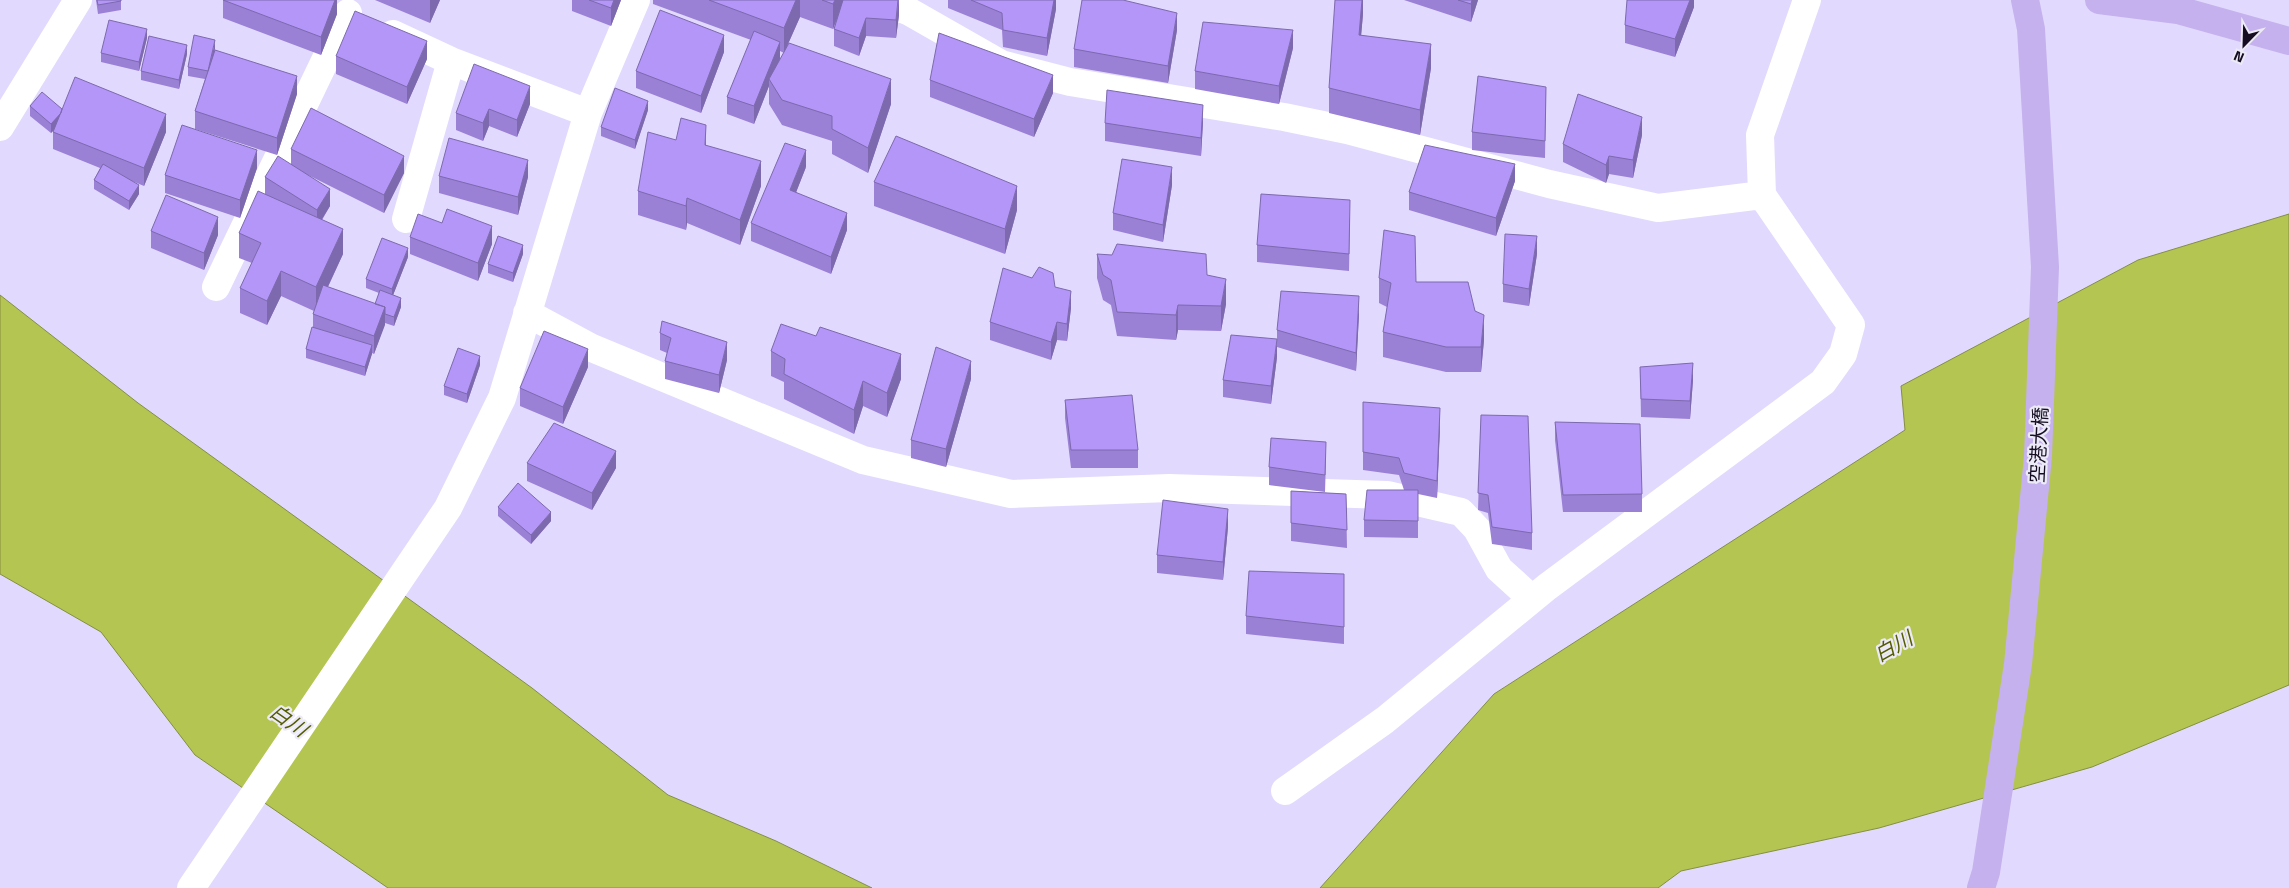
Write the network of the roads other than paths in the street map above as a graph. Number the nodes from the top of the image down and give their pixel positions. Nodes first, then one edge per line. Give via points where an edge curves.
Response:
1 (78, 0) edge
2 (636, 0) edge
3 (880, 0) edge
4 (1807, 0) edge
5 (2025, 0) edge
6 (2099, 0) edge
7 (2289, 41) edge
8 (451, 61) junction
9 (588, 113) junction
10 (0, 127) edge
11 (1762, 195) junction
12 (406, 218) dead end
13 (216, 287) dead end
14 (527, 313) junction
15 (1532, 599) junction
16 (1285, 791) dead end
17 (191, 888) edge
18 (1981, 888) edge

1 - 10 street
2 - 9 street
3 - 11 street via 910,12 1001,64 1070,82 1348,130 1549,184 1658,208
4 - 11 street via 1760,135
5 - 18 main road, 空港大橋 via 2030,29 2045,267 2038,456 2018,664
6 - 7 main road via 2178,10
8 - 9 street
8 - 12 street
8 - 13 street via 338,8
9 - 14 street
11 - 15 street via 1851,325 1843,354 1823,382
14 - 15 street via 592,348 863,460 1012,494 1169,488 1388,495 1461,512 1477,529 1499,569
14 - 17 street via 502,398 448,508
15 - 16 street via 1385,720

